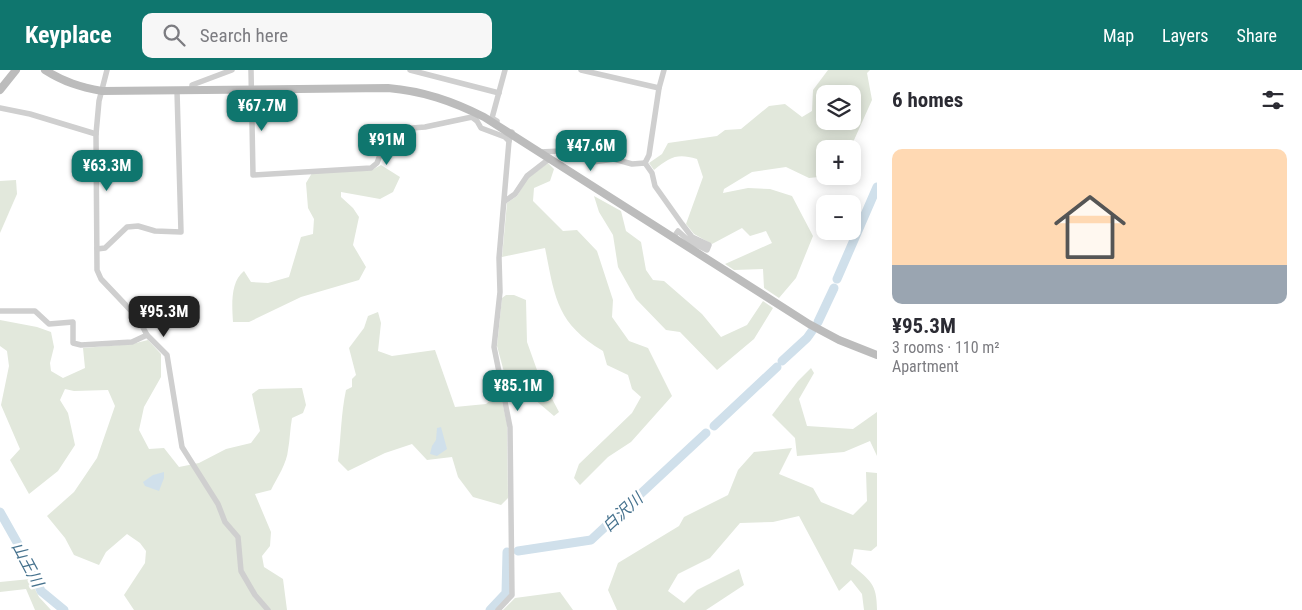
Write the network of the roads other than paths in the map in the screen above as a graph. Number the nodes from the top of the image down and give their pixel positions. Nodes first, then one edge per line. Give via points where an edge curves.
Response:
1 (16, 70) edge
2 (46, 70) edge
3 (107, 70) edge
4 (232, 70) edge
5 (251, 70) edge
6 (410, 70) edge
7 (504, 70) edge
8 (581, 70) edge
9 (664, 70) edge
10 (659, 88) junction
11 (0, 90) edge
12 (251, 90) junction
13 (102, 91) junction
14 (177, 91) junction
15 (192, 91) junction
16 (498, 93) junction
17 (0, 108) edge
18 (96, 134) junction
19 (510, 138) junction
20 (537, 152) junction
21 (549, 159) junction
22 (645, 162) junction
23 (505, 201) junction
24 (673, 238) junction
25 (97, 250) junction
26 (0, 312) edge
27 (147, 336) junction
28 (877, 355) edge
29 (268, 610) edge
30 (498, 610) edge

1 - 11 street
2 - 13 street via 80,87
3 - 13 street
4 - 15 street via 192,85
5 - 12 street
6 - 16 street
7 - 16 street
8 - 10 street
9 - 10 street
10 - 22 street via 649,155
12 - 15 street
12 - 19 street via 412,90 454,102 484,118
12 - 19 street via 253,175 371,168 378,163 385,142 399,129 472,117 481,128
13 - 14 street
13 - 18 street
14 - 15 street
14 - 25 street via 181,232 127,227 105,248
16 - 19 street via 492,118 512,131
17 - 18 street
18 - 25 street
19 - 20 street
19 - 23 street
20 - 21 street
20 - 22 street via 561,151 593,162 614,159 632,164
21 - 23 street via 527,176 515,194
21 - 24 street
22 - 24 street via 656,186 692,237 709,245 707,250 678,231
23 - 30 street via 494,347 510,427 512,595
24 - 28 street via 821,331
25 - 27 street via 97,270 101,280 138,318
26 - 27 street via 35,311 49,324 73,322 73,342 81,345 132,342
27 - 29 street via 168,356 182,447 218,504 224,522 238,537 241,571 254,595

